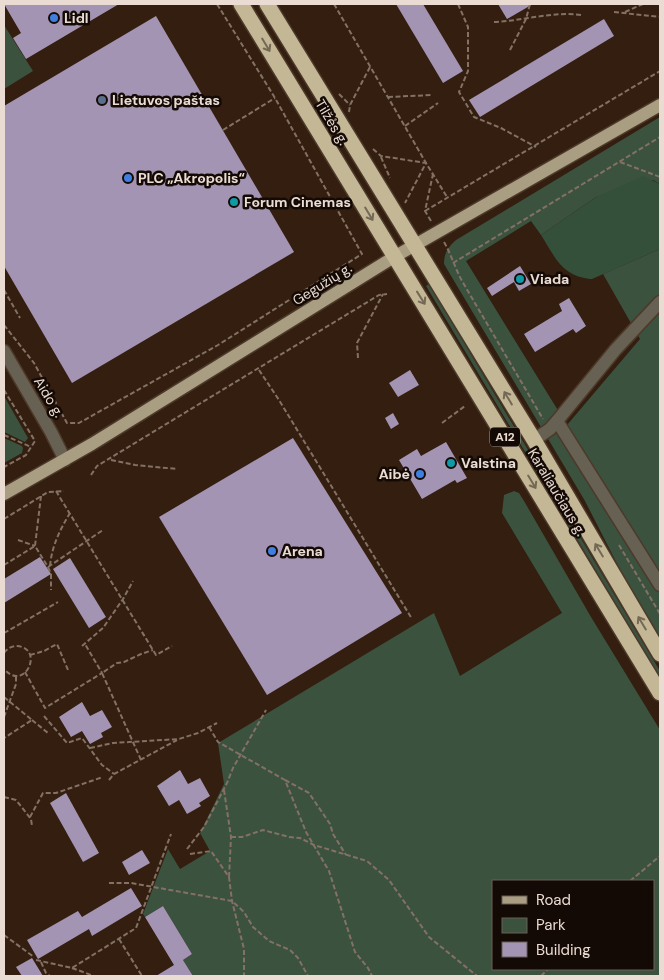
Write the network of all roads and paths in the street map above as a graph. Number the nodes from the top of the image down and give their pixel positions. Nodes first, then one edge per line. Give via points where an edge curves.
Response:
1 (217, 4) edge
2 (241, 4) edge
3 (267, 4) edge
4 (334, 4) edge
5 (458, 4) edge
6 (530, 4) edge
7 (644, 4) edge
8 (614, 12) dead end
9 (623, 13) junction
10 (580, 15) dead end
11 (660, 17) edge
12 (526, 19) junction
13 (494, 22) dead end
14 (510, 50) dead end
15 (370, 67) junction
16 (660, 71) edge
17 (433, 95) dead end
18 (388, 97) junction
19 (276, 98) junction
20 (438, 104) dead end
21 (660, 105) edge
22 (349, 112) dead end
23 (405, 126) junction
24 (223, 130) dead end
25 (660, 137) edge
26 (366, 144) dead end
27 (536, 147) junction
28 (620, 161) junction
29 (426, 163) junction
30 (433, 174) junction
31 (660, 176) edge
32 (447, 197) junction
33 (403, 207) dead end
34 (438, 232) junction
35 (415, 245) junction
36 (394, 257) junction
37 (4, 290) edge
38 (383, 294) junction
39 (387, 294) dead end
40 (660, 302) edge
41 (20, 318) dead end
42 (4, 325) edge
43 (4, 351) edge
44 (358, 358) dead end
45 (259, 369) junction
46 (4, 390) edge
47 (465, 406) dead end
48 (558, 421) junction
49 (442, 422) dead end
50 (4, 435) edge
51 (534, 440) junction
52 (31, 447) junction
53 (65, 460) junction
54 (110, 460) junction
55 (4, 467) edge
56 (177, 469) dead end
57 (92, 475) dead end
58 (56, 491) junction
59 (64, 491) dead end
60 (4, 494) edge
61 (42, 496) junction
62 (70, 513) junction
63 (4, 519) edge
64 (103, 530) dead end
65 (18, 540) dead end
66 (88, 540) junction
67 (35, 546) junction
68 (4, 565) edge
69 (49, 566) junction
70 (133, 581) dead end
71 (660, 586) edge
72 (51, 590) dead end
73 (123, 599) junction
74 (58, 602) dead end
75 (412, 619) dead end
76 (4, 633) edge
77 (172, 646) dead end
78 (153, 650) junction
79 (4, 654) edge
80 (660, 654) edge
81 (30, 656) junction
82 (4, 669) edge
83 (68, 670) dead end
84 (26, 672) junction
85 (102, 673) junction
86 (656, 675) edge
87 (16, 676) junction
88 (660, 693) edge
89 (4, 697) edge
90 (10, 702) junction
91 (266, 710) dead end
92 (44, 716) dead end
93 (4, 717) edge
94 (32, 720) junction
95 (217, 723) dead end
96 (209, 727) junction
97 (48, 733) dead end
98 (4, 738) edge
99 (179, 738) junction
100 (133, 743) junction
101 (90, 748) junction
102 (241, 754) junction
103 (141, 760) junction
104 (114, 774) junction
105 (103, 777) dead end
106 (109, 780) dead end
107 (285, 780) junction
108 (224, 789) junction
109 (4, 797) edge
110 (30, 817) junction
111 (32, 826) dead end
112 (171, 834) dead end
113 (231, 837) junction
114 (314, 844) junction
115 (187, 849) dead end
116 (190, 854) dead end
117 (346, 855) junction
118 (660, 856) edge
119 (4, 873) edge
120 (229, 878) junction
121 (631, 880) edge
122 (110, 883) dead end
123 (152, 888) junction
124 (232, 901) junction
125 (4, 905) edge
126 (4, 935) edge
127 (119, 939) junction
128 (34, 957) dead end
129 (36, 960) dead end
130 (40, 961) junction
131 (72, 968) junction
132 (50, 976) edge
133 (94, 976) edge
134 (142, 976) edge
135 (244, 976) edge
136 (308, 976) edge
137 (372, 976) edge
138 (478, 976) edge

1 - 19 path
2 -> 36 highway, Tilžės g. / A12
3 - 35 highway, Tilžės g. / A12
4 - 15 path
5 - 27 path via 468,27 468,71 459,92 474,117
6 - 12 path
7 - 9 path
8 - 9 path
9 - 11 path
10 - 12 path via 564,13
12 - 13 path
12 - 14 path
15 - 18 path
15 - 22 path
16 - 27 path
17 - 18 path
18 - 23 path
19 - 24 path
19 - 42 path via 362,254 218,345 80,423 67,423 34,363
20 - 23 path
21 - 34 main road, Gegužių g.
23 - 29 path
25 - 28 path
26 - 29 path via 381,156
27 - 32 path
28 - 31 path
28 - 34 path via 453,263
29 - 30 path
29 - 33 path
30 - 32 path
30 - 32 path via 426,212
34 - 35 main road, Gegužių g.
35 - 36 main road, Gegužių g.
51 -> 35 highway, Karaliaučiaus g. / A12
36 - 53 main road, Gegužių g.
36 -> 86 highway, Karaliaučiaus g. / A12
37 - 41 path
38 - 39 path
38 - 44 path via 357,343
38 - 45 path
40 - 48 street, Karaliaučiaus g. via 616,349
43 - 53 street, Aido g.
45 - 54 path
45 - 75 path
46 - 52 path via 35,441
47 - 49 path
48 - 51 street, Karaliaučiaus g.
48 - 71 street
50 - 52 path
80 -> 51 highway, Karaliaučiaus g. / A12
52 - 55 path via 26,455
53 - 60 main road, Gegužių g.
54 - 56 path
54 - 57 path via 97,466
58 - 59 path
58 - 61 path
58 - 62 path
61 - 63 path
61 - 67 path
62 - 66 path
62 - 69 path via 58,533
64 - 66 path
65 - 67 path
66 - 69 path
66 - 73 path
67 - 68 path
67 - 69 path
69 - 72 path
70 - 73 path
73 - 78 path
73 - 85 path via 103,628 84,645
74 - 76 path
77 - 78 path via 156,655
78 - 85 path via 117,663
79 - 81 path via 9,648 19,646
81 - 83 path via 57,644
81 - 84 path
82 - 87 path
84 - 85 path via 45,708
84 - 87 path
85 - 100 path
86 - 88 highway, Karaliaučiaus g. / A12
87 - 90 path
89 - 90 path
90 - 93 path
90 - 94 path
91 - 102 path
92 - 101 path via 67,743 82,738
94 - 97 path
94 - 98 path
95 - 96 path
96 - 99 path
96 - 102 path via 218,742
99 - 100 path
99 - 103 path
100 - 101 path
100 - 103 path
101 - 104 path via 102,765
102 - 107 path
102 - 108 path
103 - 104 path
104 - 106 path
105 - 110 path via 56,793 43,793
107 - 114 path
107 - 117 path via 309,793
108 - 113 path
108 - 115 path via 204,827
109 - 110 path via 16,800
110 - 111 path
112 - 123 path
113 - 114 path via 263,830
113 - 120 path
114 - 117 path
114 - 137 path via 329,871 355,952
116 - 120 path via 211,851
117 - 138 path via 367,862 389,880 430,937
118 - 121 path
119 - 125 path
120 - 124 path
122 - 123 path
123 - 124 path
123 - 127 path via 136,928
124 - 135 path via 244,949
124 - 136 path via 269,942 290,950
126 - 128 path
127 - 131 path
127 - 134 path
129 - 130 path
130 - 131 path
130 - 132 path
131 - 133 path

